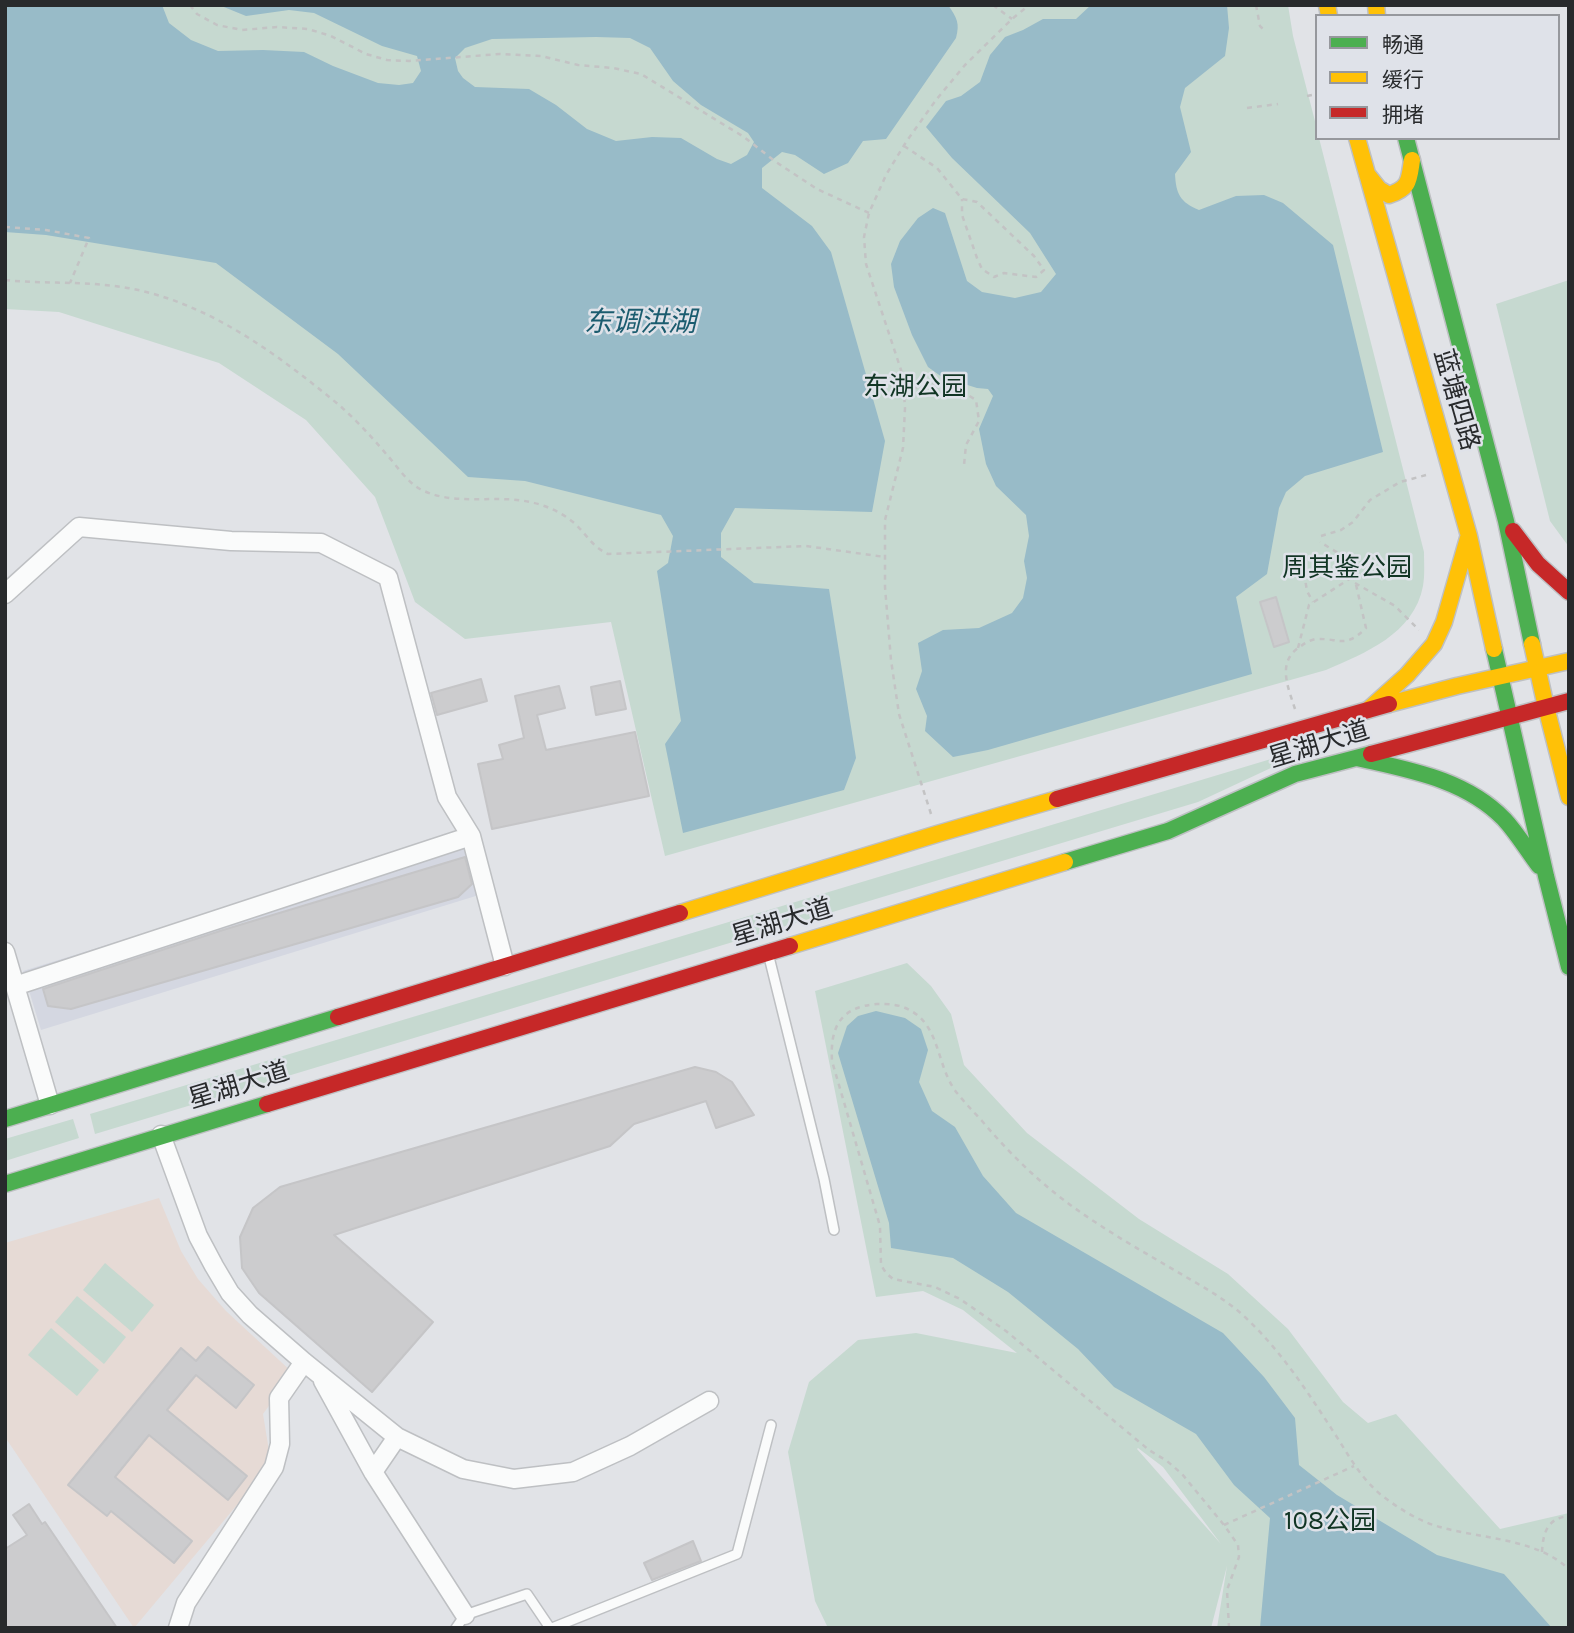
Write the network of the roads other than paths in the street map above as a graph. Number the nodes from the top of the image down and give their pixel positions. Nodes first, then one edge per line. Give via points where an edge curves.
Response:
1 (1358, 140) edge
2 (1407, 140) edge
3 (1412, 160) junction
4 (1366, 172) junction
5 (1506, 522) junction
6 (1469, 536) junction
7 (1569, 592) edge
8 (5, 594) edge
9 (1569, 661) edge
10 (1538, 669) junction
11 (1502, 677) junction
12 (1569, 701) edge
13 (1546, 707) junction
14 (1368, 710) junction
15 (1510, 717) junction
16 (1290, 754) junction
17 (1357, 758) junction
18 (1569, 797) edge
19 (471, 836) junction
20 (1546, 876) junction
21 (5, 952) edge
22 (768, 952) junction
23 (505, 967) junction
24 (1569, 967) edge
25 (15, 986) junction
26 (50, 1105) junction
27 (5, 1119) edge
28 (161, 1135) junction
29 (5, 1184) edge
30 (834, 1230) dead end
31 (309, 1367) junction
32 (709, 1401) dead end
33 (771, 1425) dead end
34 (397, 1437) junction
35 (373, 1472) junction
36 (461, 1621) edge
37 (178, 1628) edge
38 (551, 1628) edge

1 - 4 main road, 蓝塘四路
2 - 3 main road, 蓝塘四路
3 - 4 main road via 1408,185 1389,195 1379,190
3 - 5 main road, 蓝塘四路
4 - 6 main road, 蓝塘四路
5 - 7 main road via 1533,560
5 - 10 main road, 蓝塘四路
6 - 11 main road, 蓝塘四路
6 - 14 main road via 1434,644
8 - 19 street via 79,527 230,541 321,543 388,577 447,797
9 - 10 main road, 星湖大道
10 - 11 main road, 星湖大道
10 - 13 main road, 蓝塘四路
11 - 14 main road, 星湖大道
11 - 15 main road, 蓝塘四路
12 - 13 main road, 星湖大道
13 - 15 main road, 星湖大道
13 - 18 main road, 蓝塘四路
14 - 16 main road, 星湖大道 via 1302,729
15 - 17 main road, 星湖大道
15 - 20 main road, 蓝塘四路
16 - 17 main road, 星湖大道
16 - 22 main road, 星湖大道 via 1168,831
16 - 23 main road, 星湖大道 via 937,834
17 - 20 main road via 1467,790 1502,816
19 - 23 street
19 - 25 street
20 - 24 main road, 蓝塘四路
21 - 25 street
22 - 28 main road, 星湖大道
22 - 30 lane
23 - 26 main road, 星湖大道
25 - 26 street
26 - 27 main road, 星湖大道
28 - 29 main road, 星湖大道
28 - 31 street via 198,1236 230,1293
31 - 34 street
31 - 35 street via 325,1383
31 - 37 street via 279,1398 280,1444 274,1467 186,1603
32 - 34 street via 573,1472 514,1479 463,1469
33 - 38 lane via 737,1554
34 - 35 street
35 - 36 street
36 - 38 lane via 527,1594

